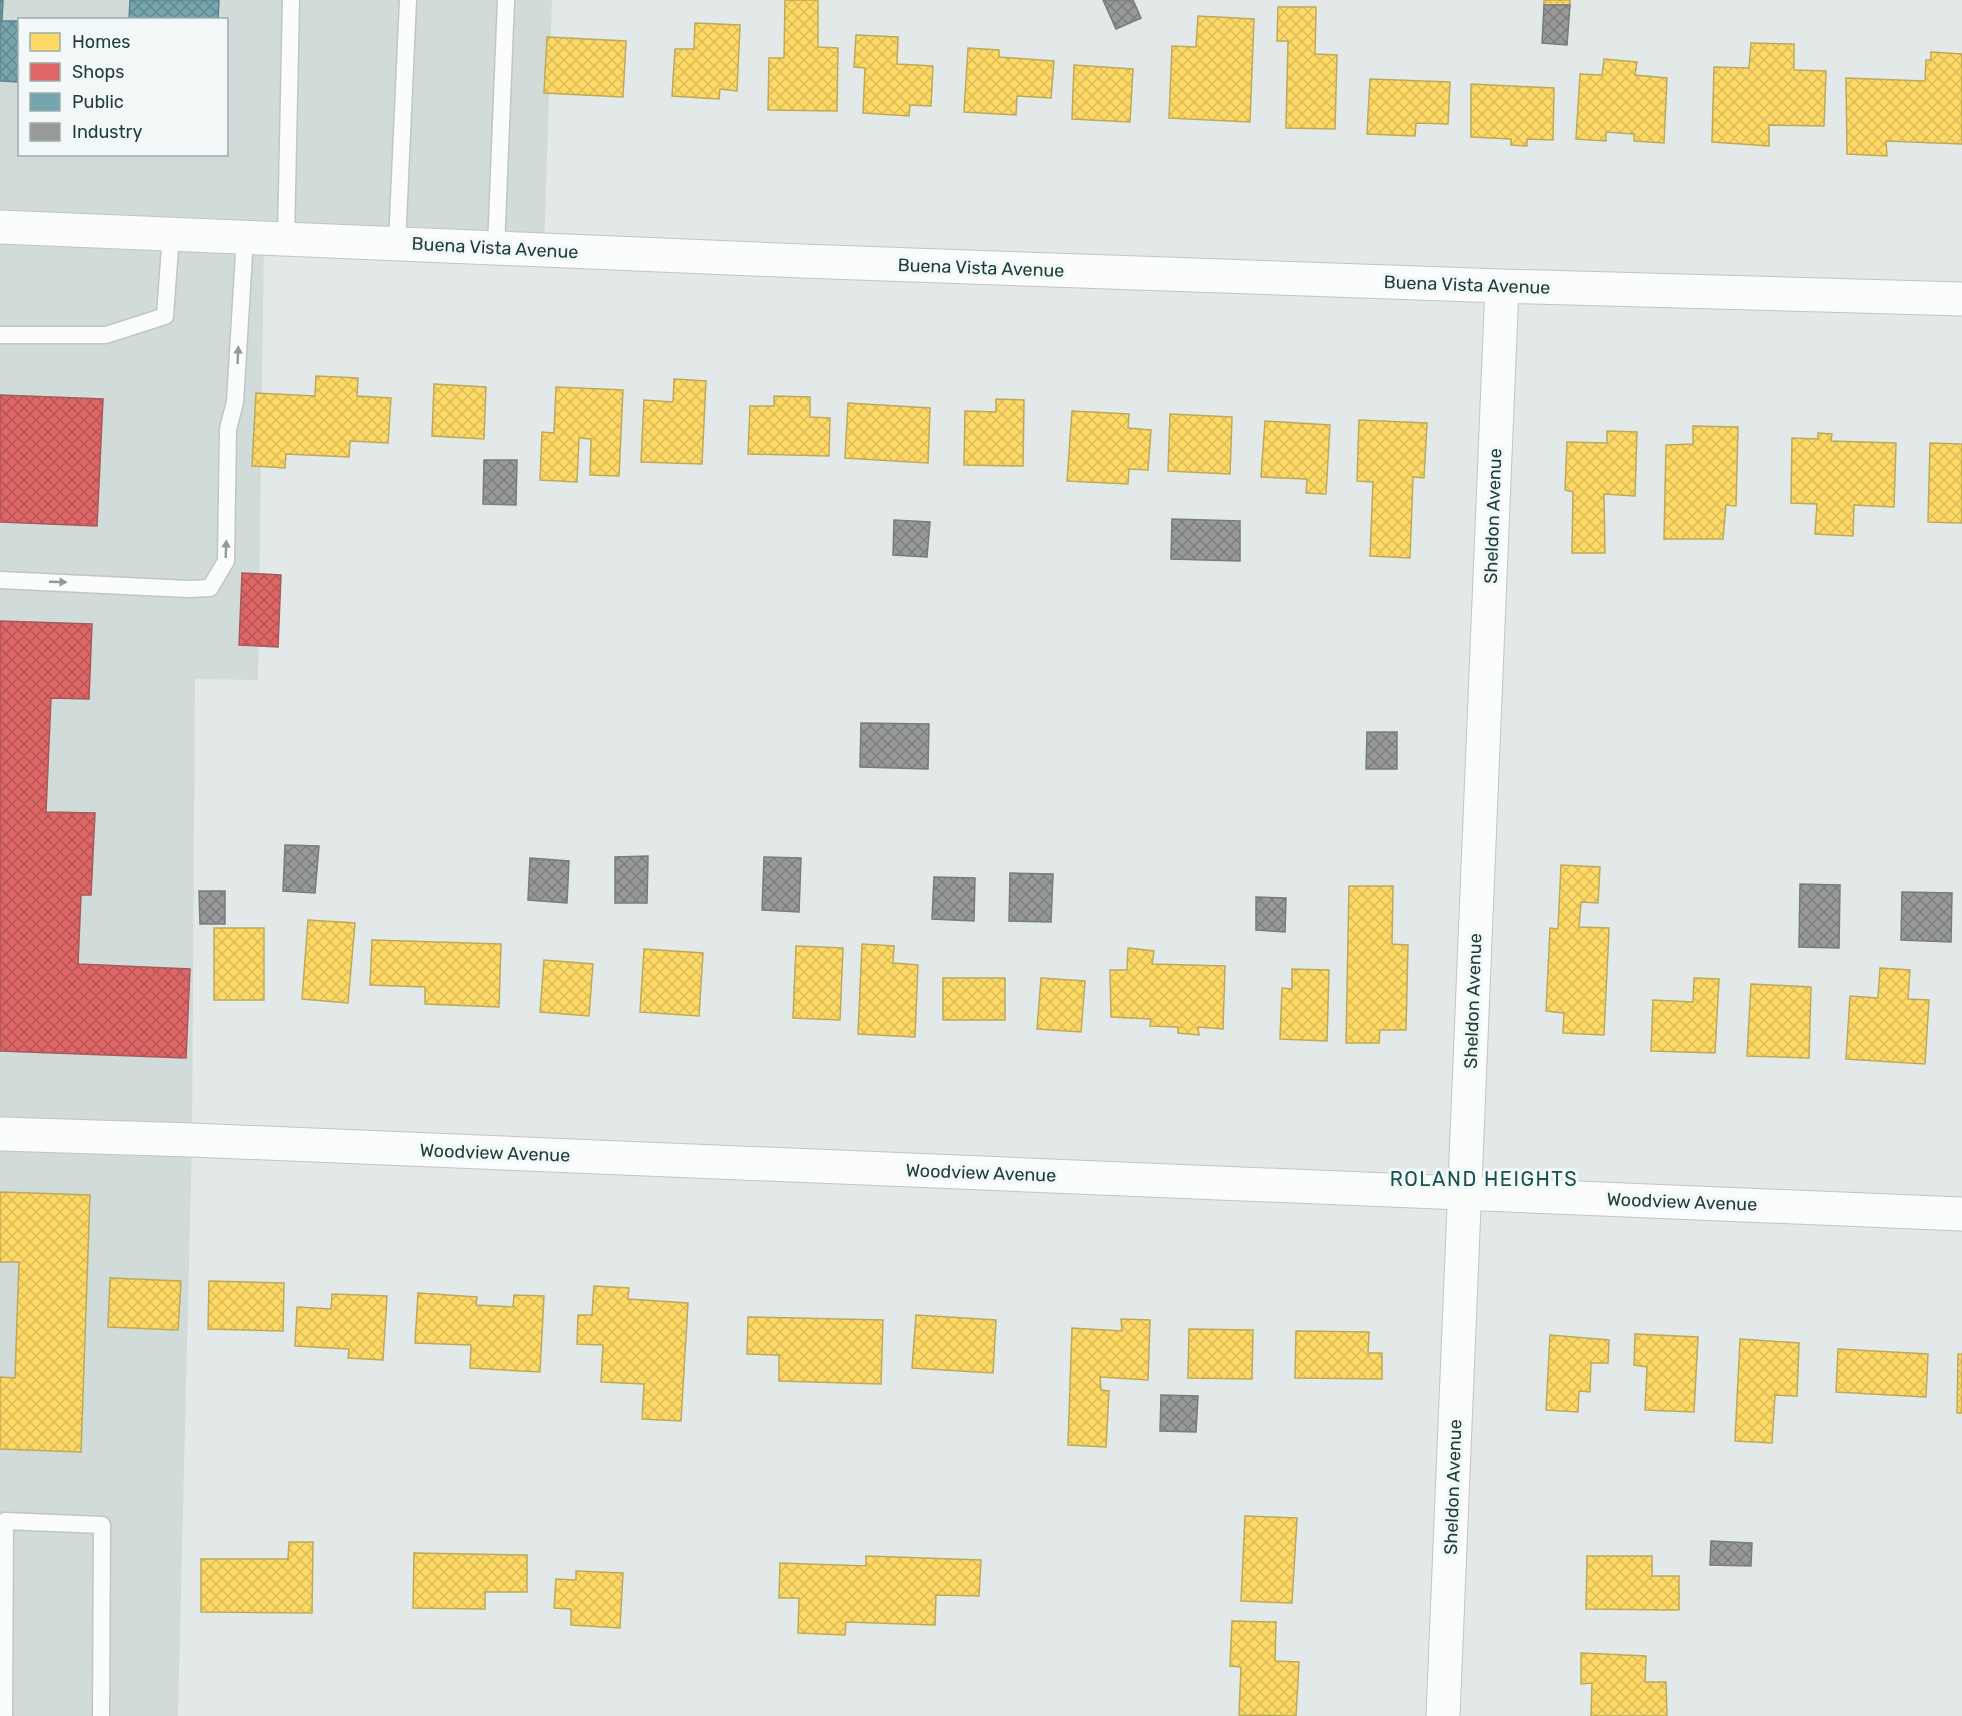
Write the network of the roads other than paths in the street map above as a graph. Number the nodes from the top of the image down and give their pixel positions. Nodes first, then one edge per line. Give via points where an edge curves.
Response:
1 (291, 0) edge
2 (408, 0) edge
3 (506, 0) edge
4 (0, 227) edge
5 (171, 234) junction
6 (245, 237) junction
7 (286, 239) junction
8 (397, 244) junction
9 (496, 248) junction
10 (1502, 286) junction
11 (1962, 299) edge
12 (0, 335) edge
13 (0, 580) edge
14 (0, 1134) edge
15 (1465, 1193) junction
16 (1962, 1214) edge
17 (1, 1520) edge
18 (3, 1538) edge
19 (4, 1716) edge
20 (101, 1716) edge
21 (1443, 1716) edge

1 - 7 lane
2 - 8 lane
3 - 9 lane
4 - 5 street, Buena Vista Avenue
5 - 6 street, Buena Vista Avenue
5 - 12 lane via 165,315 106,335
6 - 7 street, Buena Vista Avenue
13 -> 6 lane via 210,588 226,561 228,429 235,402
7 - 8 street, Buena Vista Avenue
8 - 9 street, Buena Vista Avenue
9 - 10 street, Buena Vista Avenue
10 - 11 street, Buena Vista Avenue
10 - 15 street, Sheldon Avenue
14 - 15 street, Woodview Avenue
15 - 16 street, Woodview Avenue
15 - 21 street, Sheldon Avenue
17 - 18 lane
17 - 20 lane via 102,1525
18 - 19 lane

